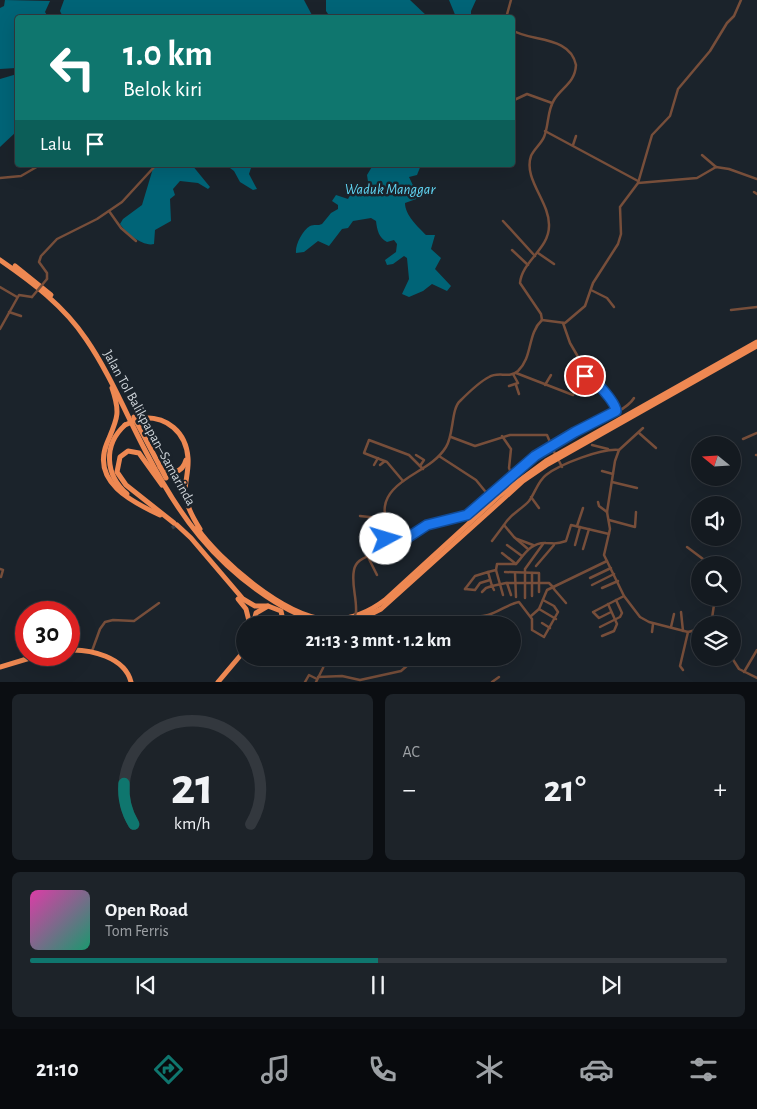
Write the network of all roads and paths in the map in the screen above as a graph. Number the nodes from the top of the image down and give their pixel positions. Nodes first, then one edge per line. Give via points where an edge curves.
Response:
1 (511, 0) edge
2 (741, 0) edge
3 (507, 15) edge
4 (515, 31) edge
5 (515, 100) edge
6 (552, 103) junction
7 (545, 131) junction
8 (576, 136) dead end
9 (573, 145) junction
10 (702, 154) dead end
11 (36, 167) edge
12 (154, 167) edge
13 (716, 167) junction
14 (0, 178) edge
15 (757, 179) edge
16 (638, 182) junction
17 (108, 212) junction
18 (503, 221) dead end
19 (136, 241) dead end
20 (512, 250) dead end
21 (537, 254) junction
22 (0, 256) edge
23 (0, 260) edge
24 (554, 264) dead end
25 (528, 266) junction
26 (0, 287) edge
27 (591, 290) junction
28 (18, 297) junction
29 (614, 307) dead end
30 (757, 307) edge
31 (732, 310) dead end
32 (8, 312) junction
33 (21, 316) dead end
34 (542, 320) junction
35 (563, 323) junction
36 (0, 329) edge
37 (757, 342) edge
38 (757, 346) edge
39 (100, 361) junction
40 (515, 373) junction
41 (588, 374) junction
42 (551, 375) dead end
43 (516, 385) junction
44 (546, 385) junction
45 (509, 386) dead end
46 (519, 394) dead end
47 (634, 398) dead end
48 (616, 411) junction
49 (141, 419) junction
50 (643, 428) dead end
51 (639, 433) junction
52 (757, 433) edge
53 (502, 436) junction
54 (451, 437) junction
55 (743, 439) dead end
56 (552, 446) junction
57 (592, 446) dead end
58 (656, 448) dead end
59 (610, 449) junction
60 (619, 450) junction
61 (555, 454) dead end
62 (416, 455) dead end
63 (439, 456) junction
64 (378, 458) junction
65 (385, 461) junction
66 (559, 461) dead end
67 (158, 465) junction
68 (374, 465) dead end
69 (380, 465) dead end
70 (420, 466) junction
71 (562, 467) junction
72 (423, 469) junction
73 (602, 471) dead end
74 (613, 474) junction
75 (512, 475) junction
76 (403, 481) junction
77 (612, 482) junction
78 (637, 488) dead end
79 (489, 496) junction
80 (531, 497) junction
81 (175, 501) junction
82 (598, 502) dead end
83 (539, 508) dead end
84 (583, 508) dead end
85 (608, 512) junction
86 (636, 512) dead end
87 (161, 514) junction
88 (360, 516) dead end
89 (609, 520) junction
90 (175, 525) junction
91 (386, 525) junction
92 (504, 525) junction
93 (579, 527) junction
94 (589, 529) junction
95 (609, 534) junction
96 (514, 537) junction
97 (386, 539) junction
98 (492, 541) dead end
99 (544, 542) junction
100 (575, 544) dead end
101 (507, 545) dead end
102 (554, 545) junction
103 (534, 546) junction
104 (687, 547) dead end
105 (213, 548) junction
106 (528, 549) junction
107 (583, 549) dead end
108 (502, 553) dead end
109 (522, 556) junction
110 (700, 556) edge
111 (368, 557) junction
112 (607, 561) junction
113 (516, 564) junction
114 (536, 566) dead end
115 (611, 568) junction
116 (0, 569) edge
117 (496, 570) junction
118 (488, 572) junction
119 (505, 572) dead end
120 (515, 573) junction
121 (524, 573) junction
122 (532, 573) junction
123 (614, 574) junction
124 (377, 575) dead end
125 (1, 577) dead end
126 (590, 578) dead end
127 (491, 580) junction
128 (618, 581) junction
129 (507, 582) junction
130 (516, 583) junction
131 (524, 583) junction
132 (532, 583) junction
133 (540, 583) junction
134 (500, 584) junction
135 (592, 585) dead end
136 (492, 586) junction
137 (554, 588) junction
138 (602, 588) dead end
139 (494, 590) dead end
140 (482, 592) dead end
141 (539, 592) dead end
142 (503, 595) dead end
143 (511, 595) dead end
144 (532, 596) dead end
145 (624, 596) junction
146 (516, 597) dead end
147 (524, 598) dead end
148 (543, 600) junction
149 (616, 600) junction
150 (159, 603) dead end
151 (566, 603) dead end
152 (608, 604) junction
153 (268, 606) junction
154 (539, 609) junction
155 (611, 612) junction
156 (681, 612) dead end
157 (674, 614) dead end
158 (248, 616) edge
159 (255, 616) edge
160 (282, 616) edge
161 (355, 616) edge
162 (468, 616) edge
163 (486, 616) edge
164 (486, 616) edge
165 (530, 617) junction
166 (556, 619) junction
167 (616, 620) junction
168 (542, 623) dead end
169 (653, 623) junction
170 (600, 627) dead end
171 (671, 627) junction
172 (550, 628) junction
173 (683, 631) junction
174 (691, 631) edge
175 (652, 632) dead end
176 (688, 632) junction
177 (602, 636) dead end
178 (757, 650) edge
179 (80, 651) edge
180 (92, 652) junction
181 (15, 662) edge
182 (236, 662) edge
183 (236, 664) edge
184 (323, 666) edge
185 (407, 666) edge
186 (738, 666) edge
187 (0, 667) edge
188 (683, 670) dead end
189 (744, 672) junction
190 (499, 677) dead end
191 (757, 678) edge
192 (317, 679) edge
193 (131, 682) edge
194 (220, 682) edge
195 (305, 682) edge
196 (492, 682) edge

1 - 3 street
2 - 16 street via 710,51 675,93 670,116 650,139
4 - 6 street via 554,43 567,51 575,62 572,80
5 - 6 street via 526,94
6 - 7 street
7 - 9 street
7 - 21 street via 532,155 530,167 549,223 547,238
8 - 9 street
9 - 16 street
10 - 13 street
11 - 14 street via 20,176
12 - 17 street
13 - 15 street
13 - 16 street via 697,178
16 - 27 street via 622,202 620,239
17 - 19 street
17 - 28 street, bridge via 62,235 44,252 39,262 47,279 32,297 21,294
18 - 21 street
20 - 25 street
21 - 24 street
21 - 25 street
22 - 67 highway, Jalan Tol Balikpapan–Samarinda via 44,287 88,335
23 - 39 highway, Jalan Tol Balikpapan–Samarinda via 54,302 85,336
25 - 34 street via 520,283
26 - 28 street
27 - 29 street via 607,298
27 - 35 street via 584,307
28 - 32 street
30 - 31 street
32 - 33 street
32 - 36 street
34 - 35 street
34 - 40 street via 534,331 527,357
35 - 41 street via 570,343
37 - 105 highway, Jalan Tol Balikpapan–Samarinda via 521,478 385,600 362,614 335,620 307,615 260,588
38 - 81 highway, Jalan Tol Balikpapan–Samarinda via 523,481 381,609 354,621 325,623 306,619 257,591 210,551
39 - 81 highway, Jalan Tol Balikpapan–Samarinda via 146,453
39 - 87 highway via 113,389 118,412 104,452 107,475 120,492
40 - 43 street
40 - 44 street
40 - 54 street via 490,376 459,401
41 - 44 street via 573,395
41 - 48 street
42 - 44 street
43 - 45 street
43 - 46 street
47 - 48 street via 626,408
48 - 56 street
49 - 67 highway via 164,423 174,430 183,444 186,460 180,471 169,472
49 - 87 highway, bridge via 126,426 114,445 111,458 114,473 124,488
49 - 105 highway via 165,420 176,428 182,438 189,459 185,486 188,507
50 - 51 street
51 - 58 street
51 - 60 street
52 - 55 street
53 - 54 street via 475,446
53 - 56 street via 547,435
53 - 75 street via 511,449 509,468
54 - 63 street
56 - 61 street
56 - 75 street
57 - 59 street
59 - 60 street
59 - 71 street
60 - 74 street
62 - 70 street via 424,460
63 - 72 street
63 - 79 street via 476,480
64 - 65 street
64 - 68 street
64 - 70 street via 364,452 369,440 411,456
65 - 69 street
65 - 76 street
66 - 71 street
67 - 105 highway, Jalan Tol Balikpapan–Samarinda via 185,511
70 - 72 street
71 - 80 street via 544,476
72 - 76 street
73 - 74 street
74 - 77 street
75 - 79 street
76 - 91 street via 385,502
77 - 78 street
77 - 85 street
79 - 97 street via 467,515 427,525 407,538
80 - 83 street
80 - 92 street
81 - 87 highway via 143,457 132,451 124,453 117,465 120,477
82 - 85 street
84 - 93 street
85 - 89 street
86 - 89 street via 635,527
87 - 90 highway
88 - 91 street via 378,518
89 - 95 street
90 - 153 highway via 191,538 245,601 255,606
90 - 158 highway via 244,605
91 - 97 street
92 - 96 street
92 - 98 street
93 - 94 street
93 - 100 street
93 - 102 street via 571,525 566,540
94 - 95 street
94 - 107 street
95 - 112 street via 604,552
96 - 103 street
96 - 106 street
97 - 111 street via 380,549
99 - 102 street
99 - 103 street
99 - 121 street
101 - 109 street
102 - 114 street
103 - 106 street
104 - 110 street
106 - 109 street
108 - 113 street
109 - 113 street
111 - 124 street
111 - 161 street, bridge via 359,560 354,570
112 - 115 street
112 - 137 street
113 - 117 street via 497,564
115 - 123 street
115 - 126 street
116 - 125 street
117 - 118 street
117 - 134 street
118 - 127 street
118 - 127 street via 475,576 465,589 474,590 479,584
119 - 120 street
120 - 121 street
120 - 130 street
121 - 122 street
121 - 131 street
122 - 132 street
122 - 133 street via 540,574
123 - 128 street
123 - 135 street
127 - 136 street
128 - 138 street
128 - 145 street
129 - 130 street
129 - 134 street
129 - 143 street
130 - 131 street
130 - 146 street
131 - 132 street
131 - 147 street
132 - 133 street
132 - 144 street
133 - 137 street via 551,584
133 - 141 street
134 - 136 street
134 - 142 street
136 - 139 street
136 - 140 street
137 - 148 street via 546,592
137 - 151 street
145 - 149 street
145 - 169 street via 637,614
148 - 154 street
148 - 166 street via 558,610
149 - 152 street
149 - 167 street via 622,612
150 - 180 street via 134,621 105,622
152 - 155 street
152 - 155 street via 593,613 600,618
153 - 159 highway
153 - 160 highway via 281,612
154 - 165 street
154 - 166 street
155 - 167 street
156 - 173 street
157 - 171 street
162 - 163 street
164 - 165 street via 517,602
165 - 172 street via 532,629 541,636
166 - 172 street
167 - 170 street
167 - 177 street via 615,630
168 - 172 street
169 - 171 street
169 - 175 street
171 - 173 street
173 - 176 street
174 - 176 street
176 - 188 street via 680,666
178 - 189 street
179 - 180 highway
180 - 193 highway via 122,666
181 - 187 highway
182 - 194 highway
183 - 194 highway
184 - 192 street
185 - 192 street via 401,671 360,680 342,676
186 - 189 street
189 - 191 street
190 - 196 street
192 - 195 street via 309,675

